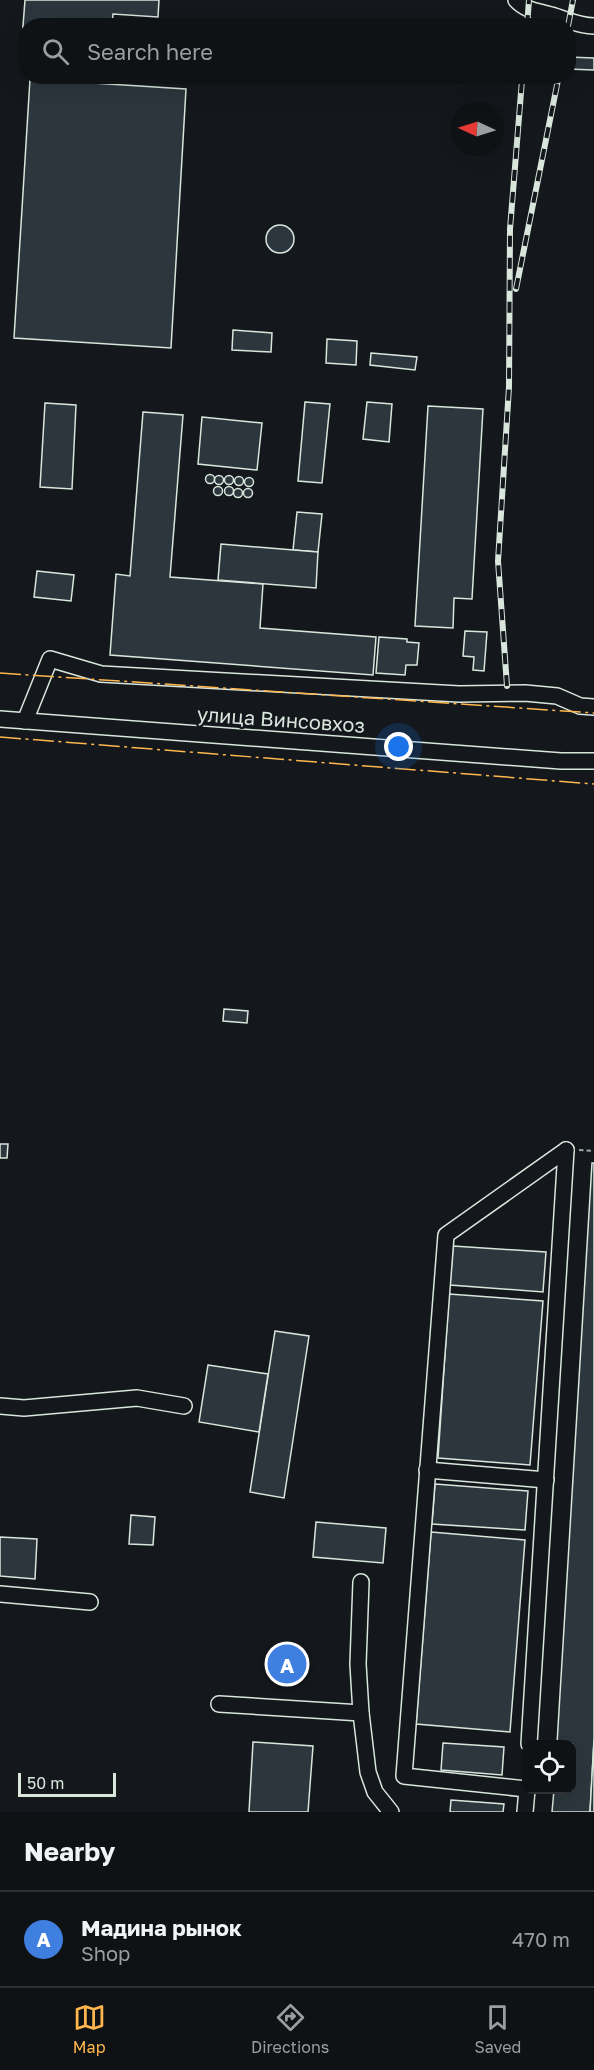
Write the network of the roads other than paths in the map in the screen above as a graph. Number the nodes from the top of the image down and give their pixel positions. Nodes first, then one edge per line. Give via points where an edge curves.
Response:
1 (516, 0) edge
2 (560, 18) edge
3 (576, 23) edge
4 (594, 26) edge
5 (594, 707) edge
6 (0, 719) edge
7 (25, 721) junction
8 (594, 761) edge
9 (0, 1406) edge
10 (184, 1406) dead end
11 (427, 1470) junction
12 (546, 1480) junction
13 (361, 1582) dead end
14 (0, 1594) edge
15 (90, 1602) dead end
16 (219, 1704) dead end
17 (361, 1713) junction
18 (529, 1740) edge
19 (522, 1789) edge
20 (527, 1794) edge
21 (391, 1812) edge
22 (525, 1812) edge

1 - 2 street via 528,9
3 - 4 street
5 - 7 street via 580,706 557,696 525,693 459,694 101,674 50,659
6 - 7 street, улица Винсовхоз
7 - 8 street, улица Винсовхоз
9 - 10 street via 24,1408 137,1398
11 - 12 street
11 - 12 street via 446,1235 566,1150
11 - 19 street via 404,1776
12 - 18 street
13 - 17 street
14 - 15 street
16 - 17 street
17 - 21 street via 368,1772 375,1792
20 - 22 street

